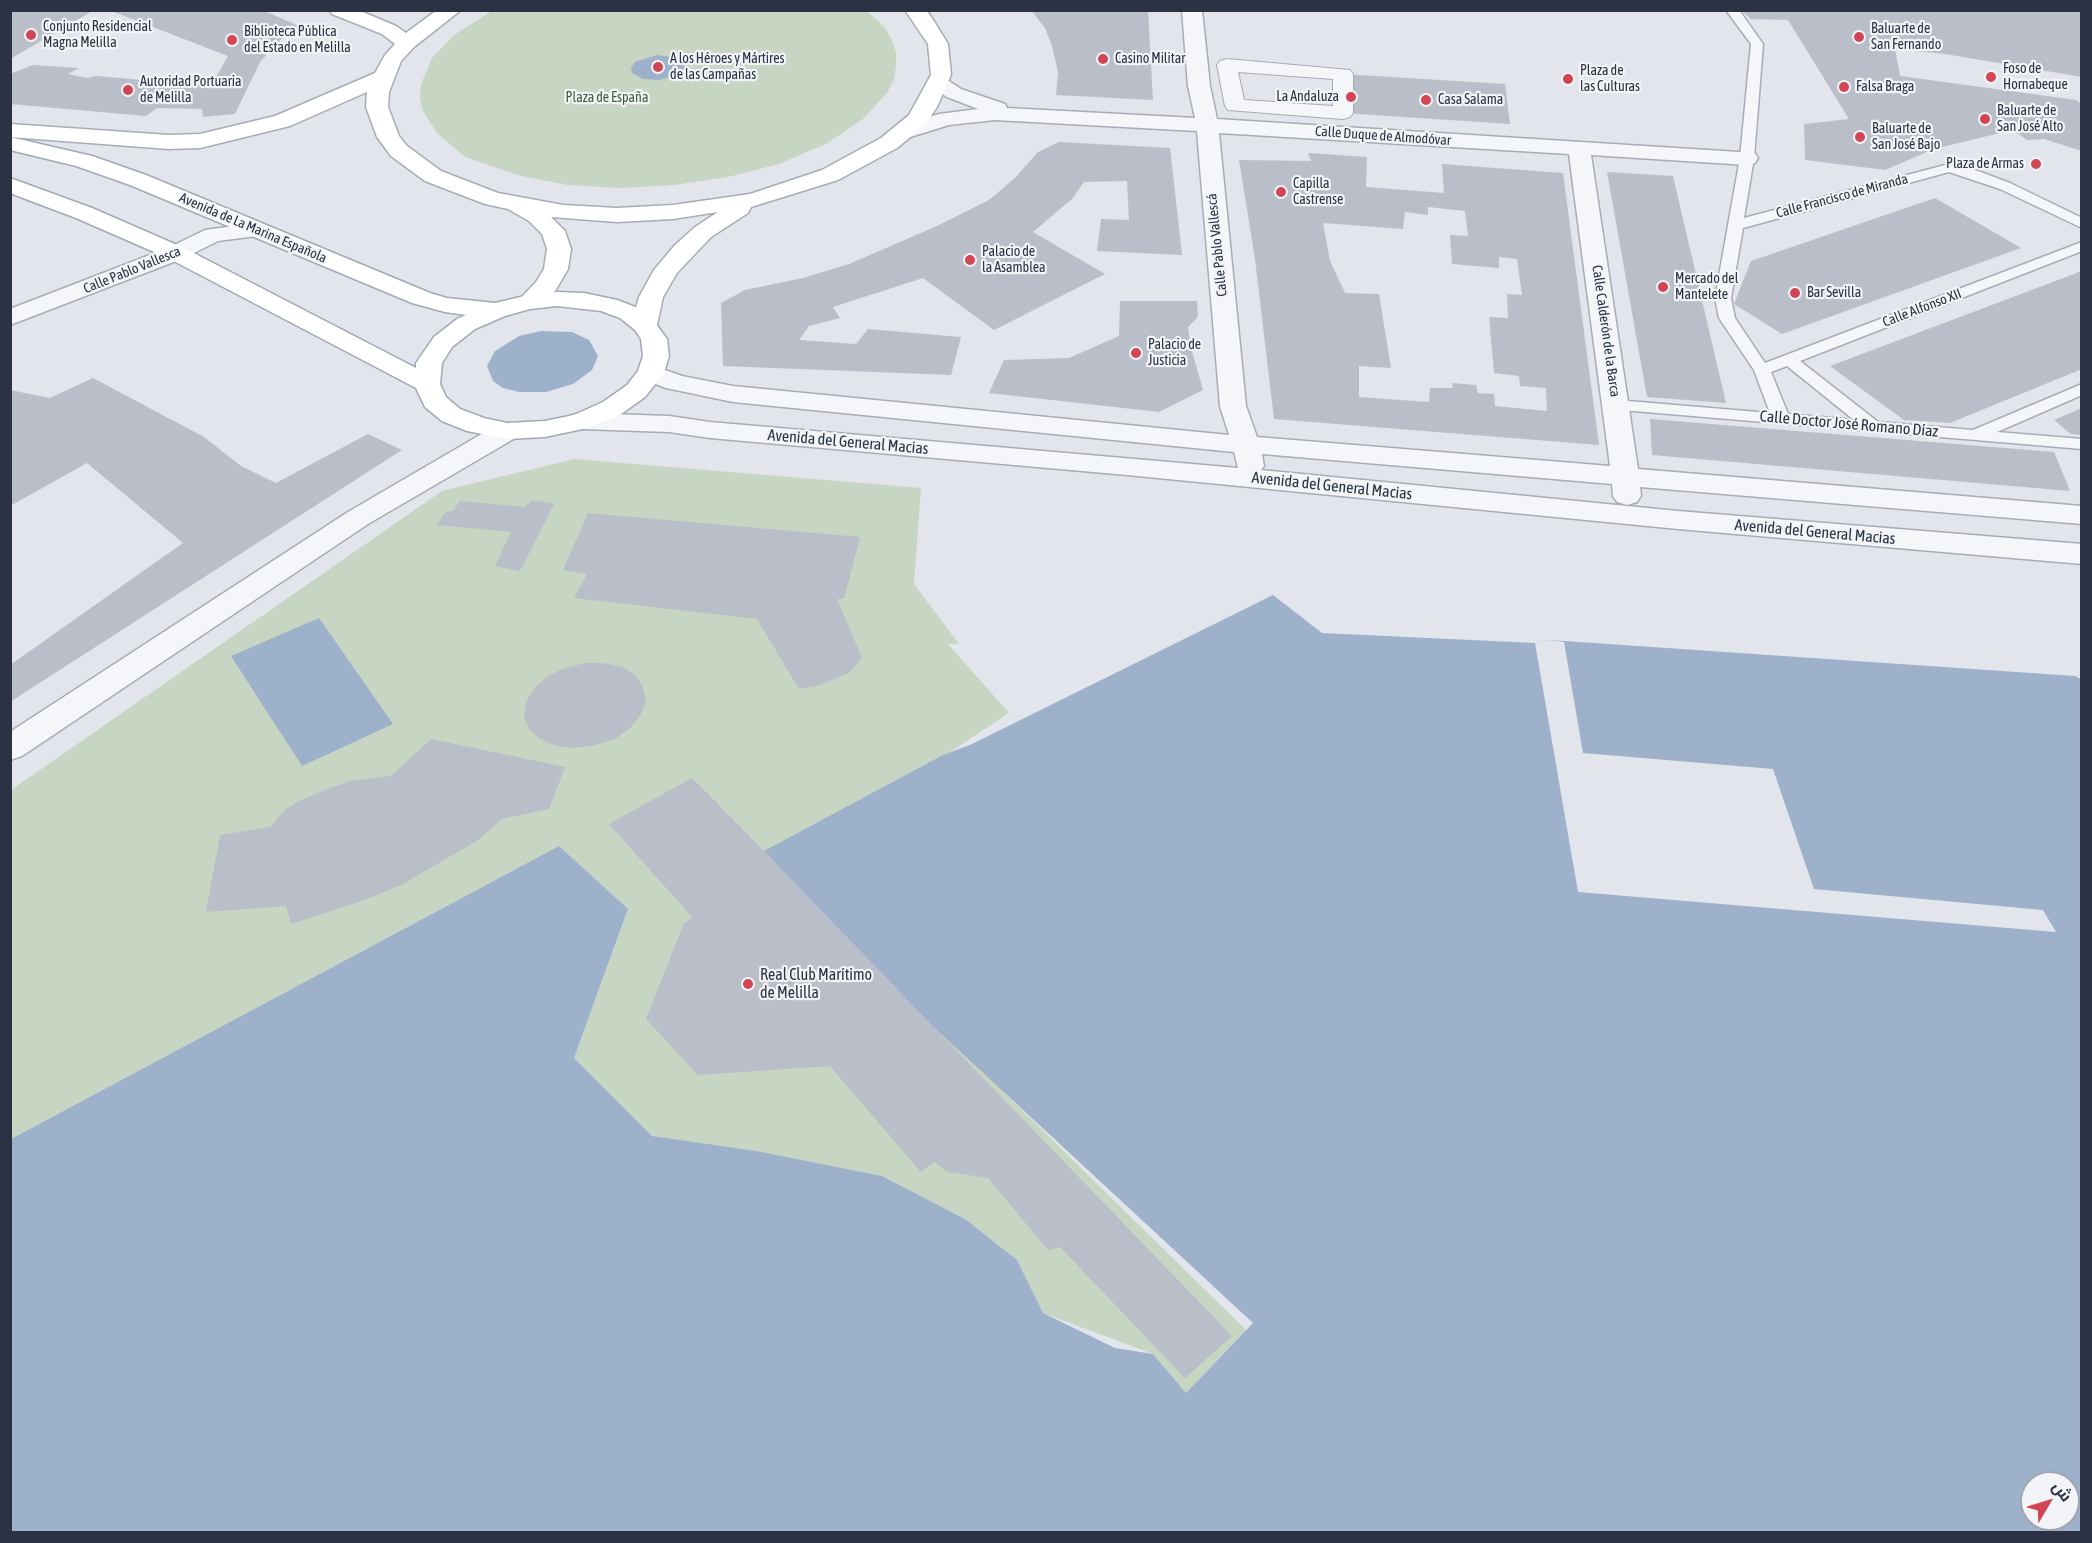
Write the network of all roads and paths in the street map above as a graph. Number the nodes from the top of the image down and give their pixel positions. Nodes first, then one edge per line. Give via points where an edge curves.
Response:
1 (339, 10) edge
2 (450, 10) edge
3 (915, 10) edge
4 (1192, 10) edge
5 (1732, 10) edge
6 (407, 43) junction
7 (383, 77) junction
8 (939, 83) junction
9 (1019, 114) junction
10 (1265, 118) junction
11 (1207, 126) junction
12 (10, 130) edge
13 (904, 132) junction
14 (10, 143) edge
15 (1579, 148) junction
16 (1747, 158) junction
17 (10, 185) edge
18 (753, 200) junction
19 (513, 205) junction
20 (2082, 224) edge
21 (1736, 225) junction
22 (256, 230) junction
23 (2082, 246) edge
24 (176, 254) junction
25 (529, 302) junction
26 (496, 311) junction
27 (10, 318) edge
28 (644, 325) junction
29 (1789, 360) junction
30 (1762, 370) junction
31 (651, 373) junction
32 (427, 384) junction
33 (2082, 389) edge
34 (1616, 405) junction
35 (1781, 419) junction
36 (582, 421) junction
37 (1873, 426) junction
38 (507, 430) junction
39 (1976, 434) junction
40 (2082, 444) edge
41 (1247, 447) junction
42 (1625, 476) junction
43 (1252, 479) junction
44 (1630, 515) junction
45 (2082, 515) edge
46 (2082, 554) edge
47 (10, 748) edge

1 - 6 main road via 389,30
2 - 6 main road
3 - 8 main road via 938,44 942,68
4 - 11 street, Calle Pablo Vallescá
5 - 16 lane via 1757,44
6 - 7 main road via 392,59
7 - 12 main road via 282,121 200,141
7 - 19 main road via 377,107 388,137 399,151 448,184
8 - 9 street, Calle Duque de Almodóvar via 973,102
8 - 13 main road via 927,108
9 - 11 street, Calle Duque de Almodóvar
9 - 13 street, Calle Duque de Almodóvar via 946,119
10 - 10 street via 1343,113 1343,74 1227,65 1235,106
10 - 11 street, Calle Duque de Almodóvar
10 - 15 street, Calle Duque de Almodóvar
11 - 41 street, Calle Pablo Vallescá via 1233,406
13 - 18 main road via 872,155 838,172
14 - 22 main road, Avenida de La Marina Española via 84,161 138,180
15 - 16 street, Calle Duque de Almodóvar
15 - 34 street, Calle Calderón de la Barca
16 - 21 lane
17 - 24 main road
18 - 19 main road via 673,212 617,215
18 - 28 main road via 682,250 651,297
19 - 25 main road via 537,216 552,231 559,249 556,268 546,286
20 - 21 lane, Calle Francisco de Miranda via 2005,186 1949,168
21 - 30 lane via 1723,298 1727,318
22 - 24 street, Calle Pablo Vallesca via 213,235
22 - 26 main road, Avenida de La Marina Española via 421,298
23 - 29 lane, Calle Alfonso XII
24 - 27 street, Calle Pablo Vallesca
24 - 32 main road
25 - 26 main road
25 - 28 main road via 584,300 629,313
26 - 32 main road via 466,324 442,342 429,363
28 - 31 main road via 654,339 656,356
29 - 30 lane, Calle Alfonso XII
29 - 37 lane
30 - 35 lane
31 - 36 main road via 636,391 612,408
31 - 41 street, Avenida del General Macias via 734,394
32 - 38 main road via 434,401 451,415
33 - 39 lane
34 - 35 lane, Calle Doctor José Romano Díaz
34 - 42 street, Calle Calderón de la Barca
35 - 37 lane, Calle Doctor José Romano Díaz
36 - 38 main road via 545,429
36 - 43 street, Avenida del General Macias via 669,424
37 - 39 lane, Calle Doctor José Romano Díaz
38 - 47 street via 358,518
39 - 40 lane, Calle Doctor José Romano Díaz
41 - 42 street, Avenida del General Macias
41 - 43 street, Calle Pablo Vallescá
42 - 44 street, Calle Calderón de la Barca
42 - 45 street, Avenida del General Macias
43 - 44 street, Avenida del General Macias
44 - 46 street, Avenida del General Macias

